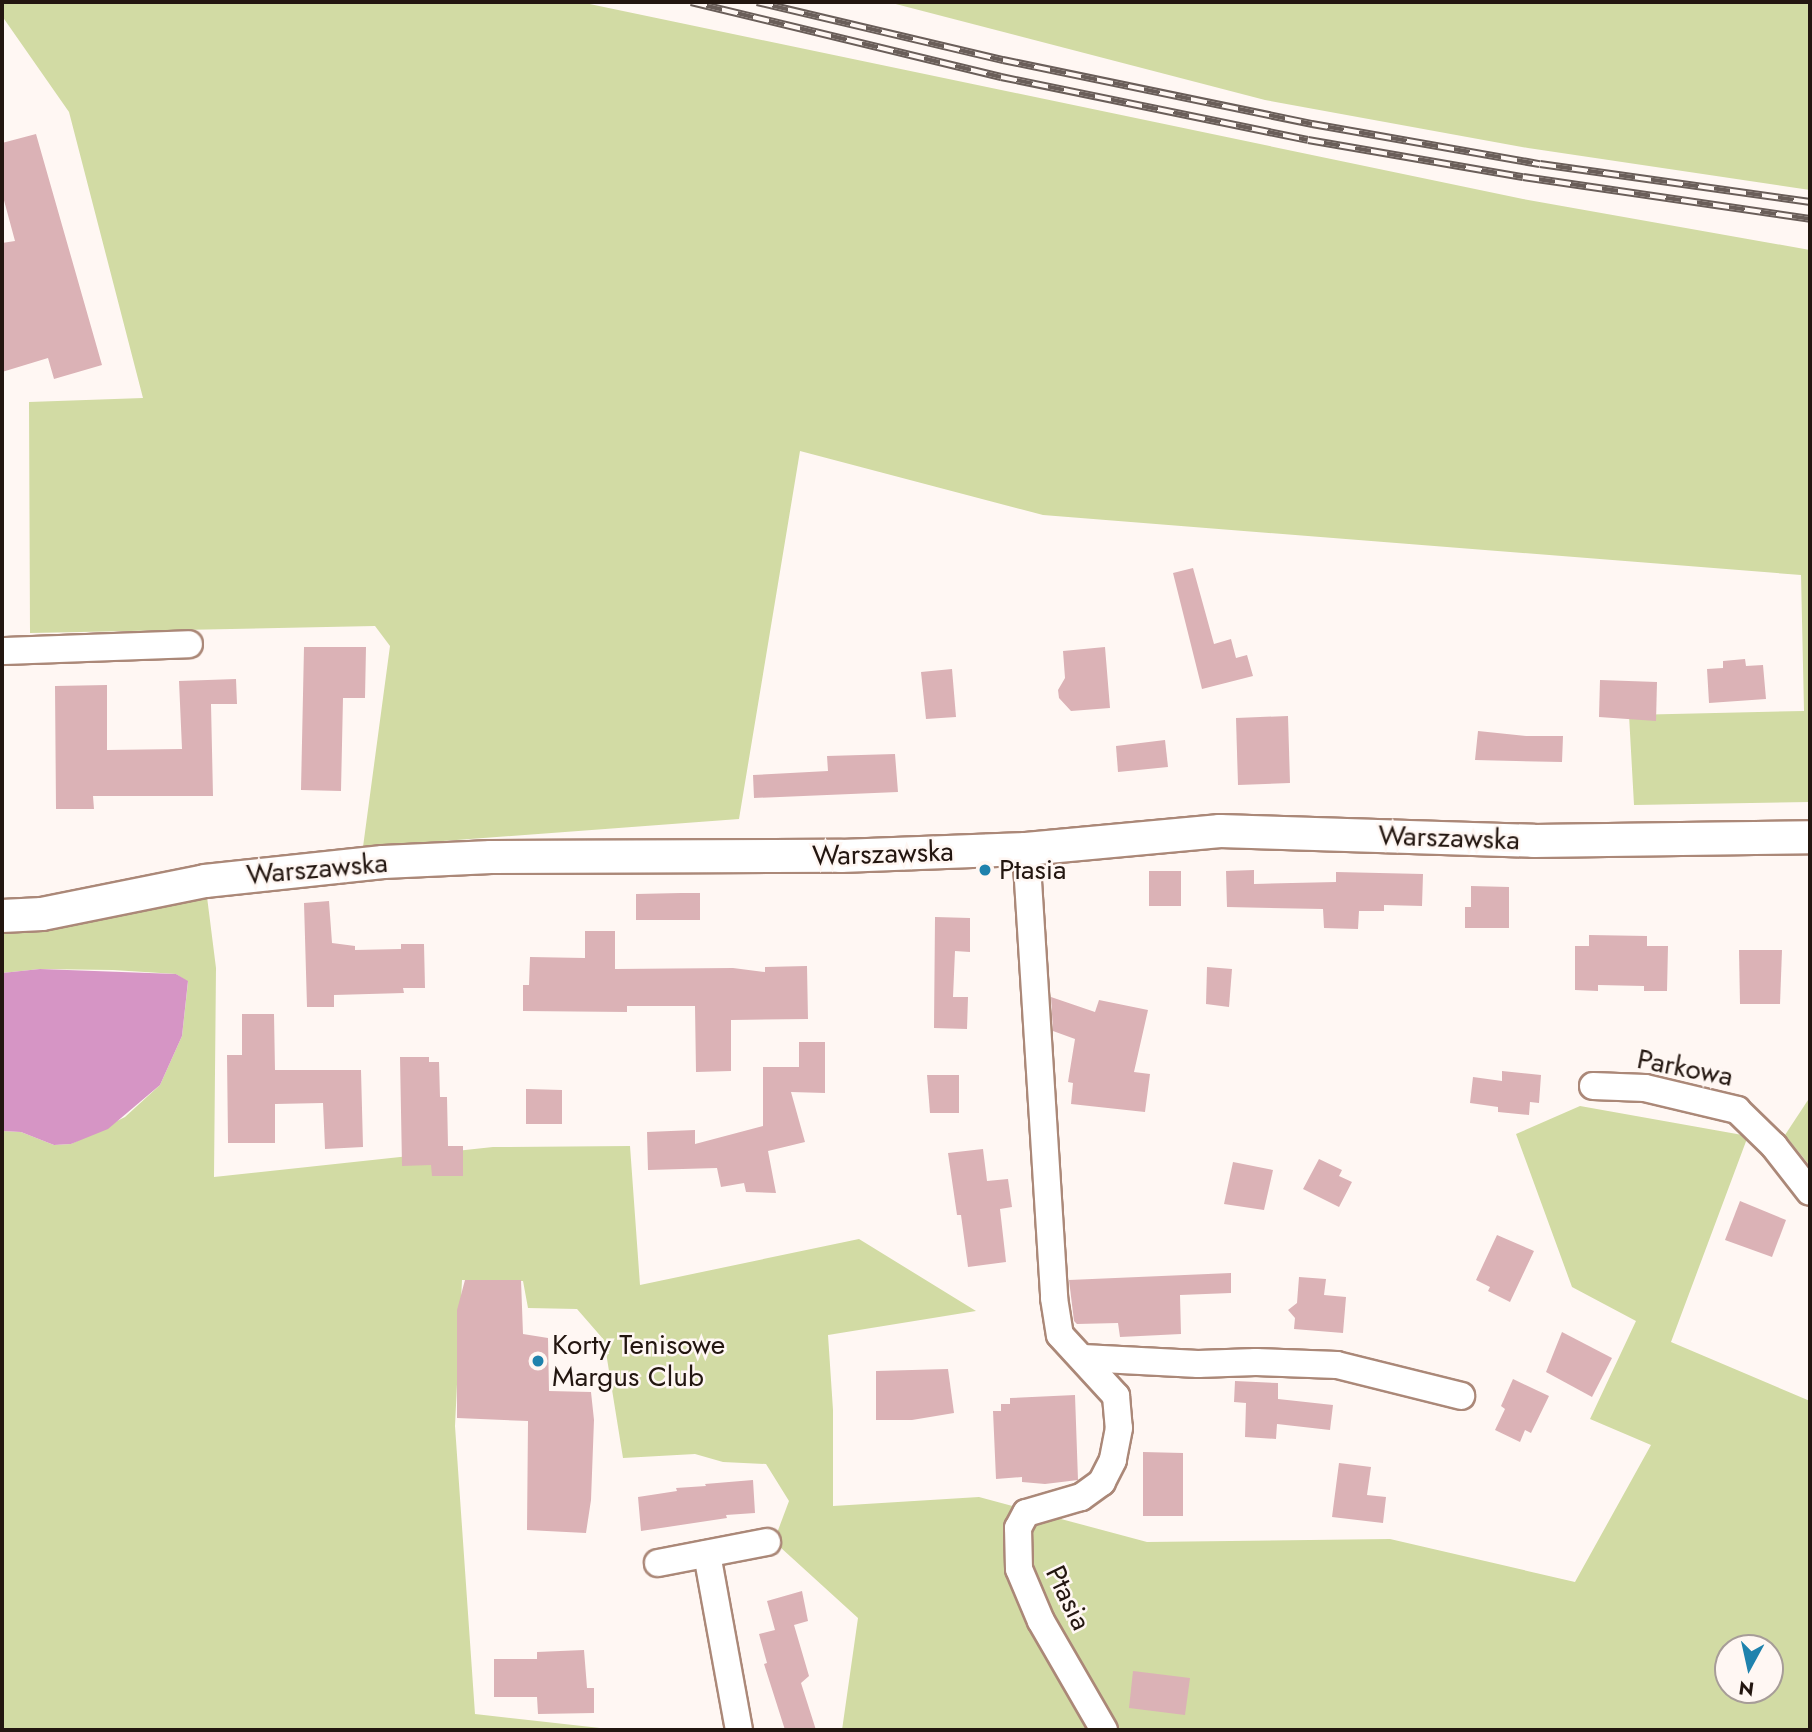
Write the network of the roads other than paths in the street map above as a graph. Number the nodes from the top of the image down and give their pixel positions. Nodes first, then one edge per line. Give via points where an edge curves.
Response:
1 (189, 644) dead end
2 (2, 651) edge
3 (1810, 836) edge
4 (1026, 849) junction
5 (2, 916) edge
6 (1594, 1086) dead end
7 (1810, 1192) edge
8 (1083, 1358) junction
9 (1461, 1396) dead end
10 (767, 1542) dead end
11 (707, 1554) junction
12 (658, 1563) dead end
13 (739, 1730) edge
14 (1104, 1730) edge

1 - 2 street
3 - 4 street, Warszawska via 1534,841 1220,831
4 - 5 street, Warszawska via 383,862 205,881 42,914
4 - 8 street, Ptasia via 1054,1297 1060,1335
6 - 7 street, Parkowa via 1644,1088 1737,1110 1774,1146
8 - 9 street via 1337,1366
8 - 14 street, Ptasia via 1116,1396 1119,1429 1113,1460 1102,1482 1081,1497 1026,1513 1018,1528 1019,1569 1041,1621
10 - 11 street
11 - 12 street
11 - 13 street

